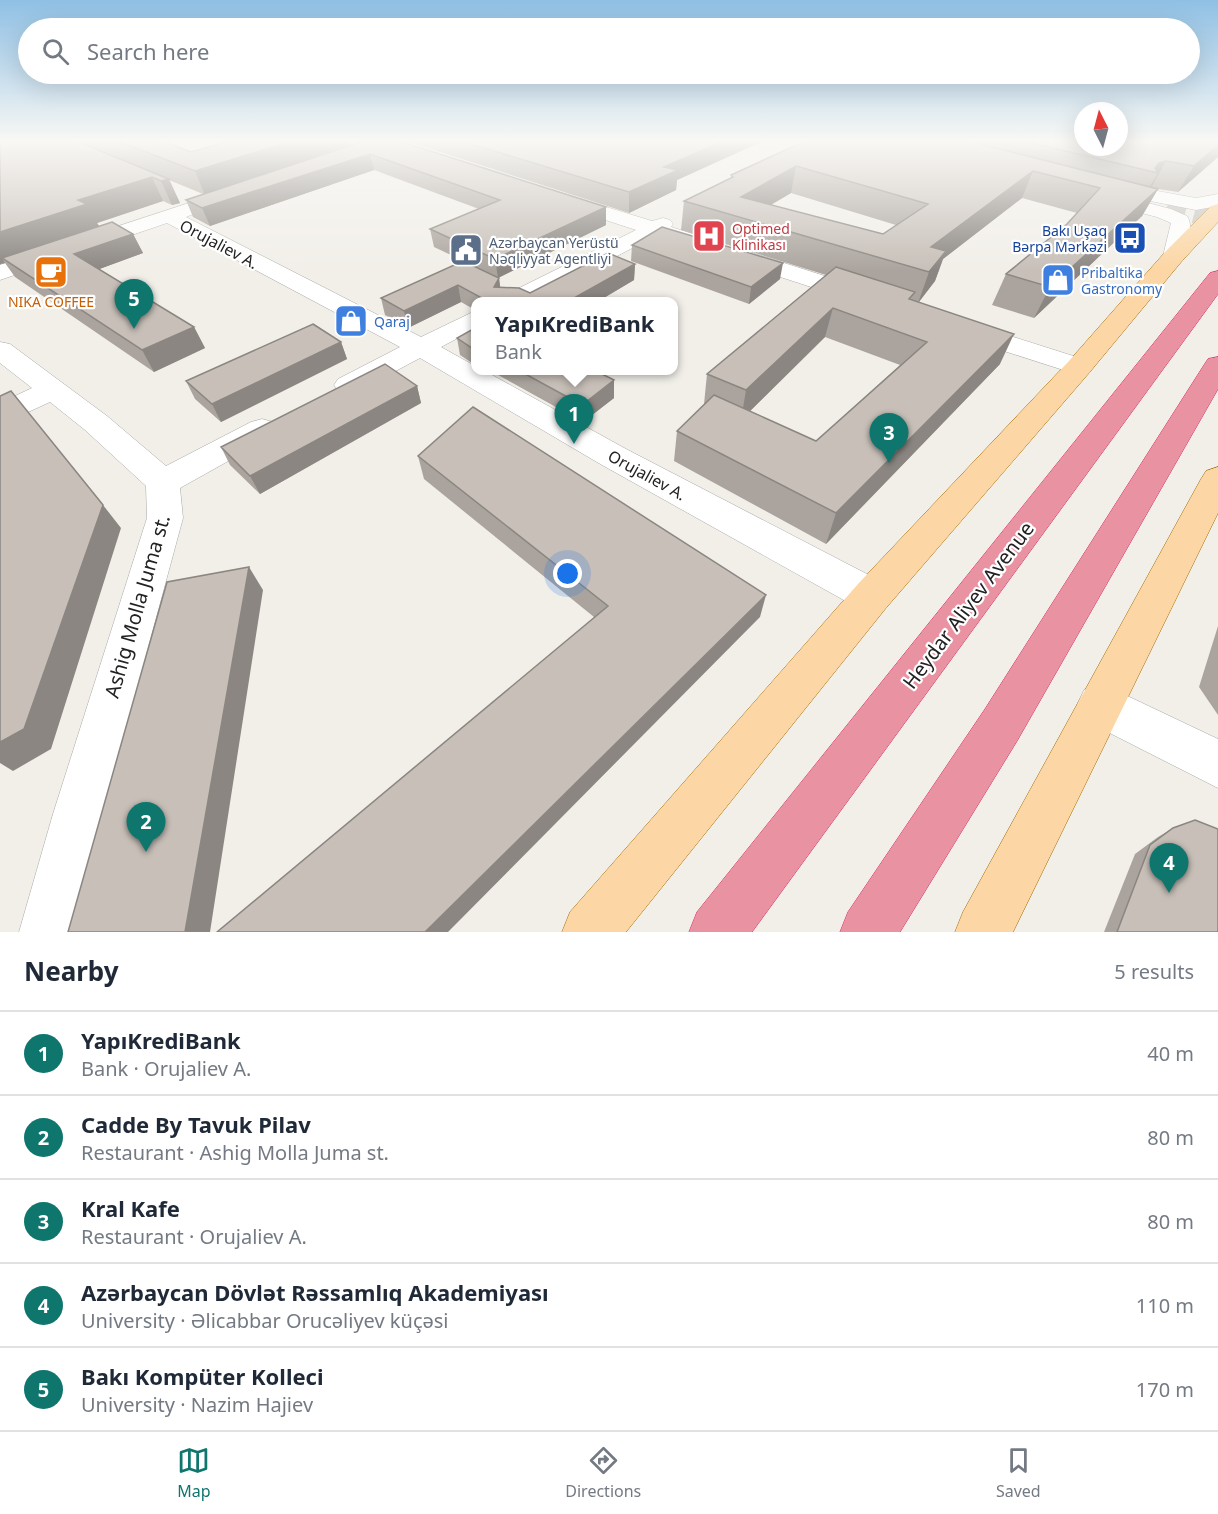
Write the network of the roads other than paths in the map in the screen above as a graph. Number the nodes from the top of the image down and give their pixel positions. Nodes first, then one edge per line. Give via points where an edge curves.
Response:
1 (1089, 186) junction
2 (544, 194) edge
3 (1218, 200) edge
4 (204, 204) edge
5 (176, 206) junction
6 (1167, 207) tunnel mouth
7 (1218, 210) edge
8 (676, 217) dead end
9 (651, 230) junction
10 (1174, 256) junction
11 (0, 273) edge
12 (1218, 278) edge
13 (520, 297) edge
14 (885, 303) edge
15 (471, 321) edge
16 (940, 321) edge
17 (420, 347) junction
18 (0, 350) edge
19 (1218, 365) edge
20 (1079, 367) junction
21 (50, 391) junction
22 (327, 396) edge
23 (0, 415) edge
24 (286, 417) edge
25 (1218, 479) edge
26 (163, 483) junction
27 (872, 596) junction
28 (1100, 705) junction
29 (1218, 764) edge
30 (46, 932) edge
31 (590, 932) edge
32 (717, 932) edge
33 (868, 932) edge
34 (983, 932) edge

1 - 3 street via 1182,203
1 - 6 street
1 - 10 street via 1180,220
2 - 9 street
4 - 5 street
5 - 11 street
5 - 17 street, Orujaliev A.
7 - 10 main road
8 - 9 street
9 - 13 street
9 - 14 street
10 - 20 main road
12 - 32 highway, Heydar Aliyev Avenue
15 - 17 street
16 - 20 street
17 - 22 street
17 - 27 street, Orujaliev A.
18 - 21 street
19 - 33 highway via 1001,725
20 - 27 main road
21 - 23 street
21 - 26 street via 96,423
24 - 26 street
25 - 28 main road
26 - 30 street, Ashig Molla Juma st. via 165,518
27 - 31 main road
28 - 29 street
28 - 34 main road

